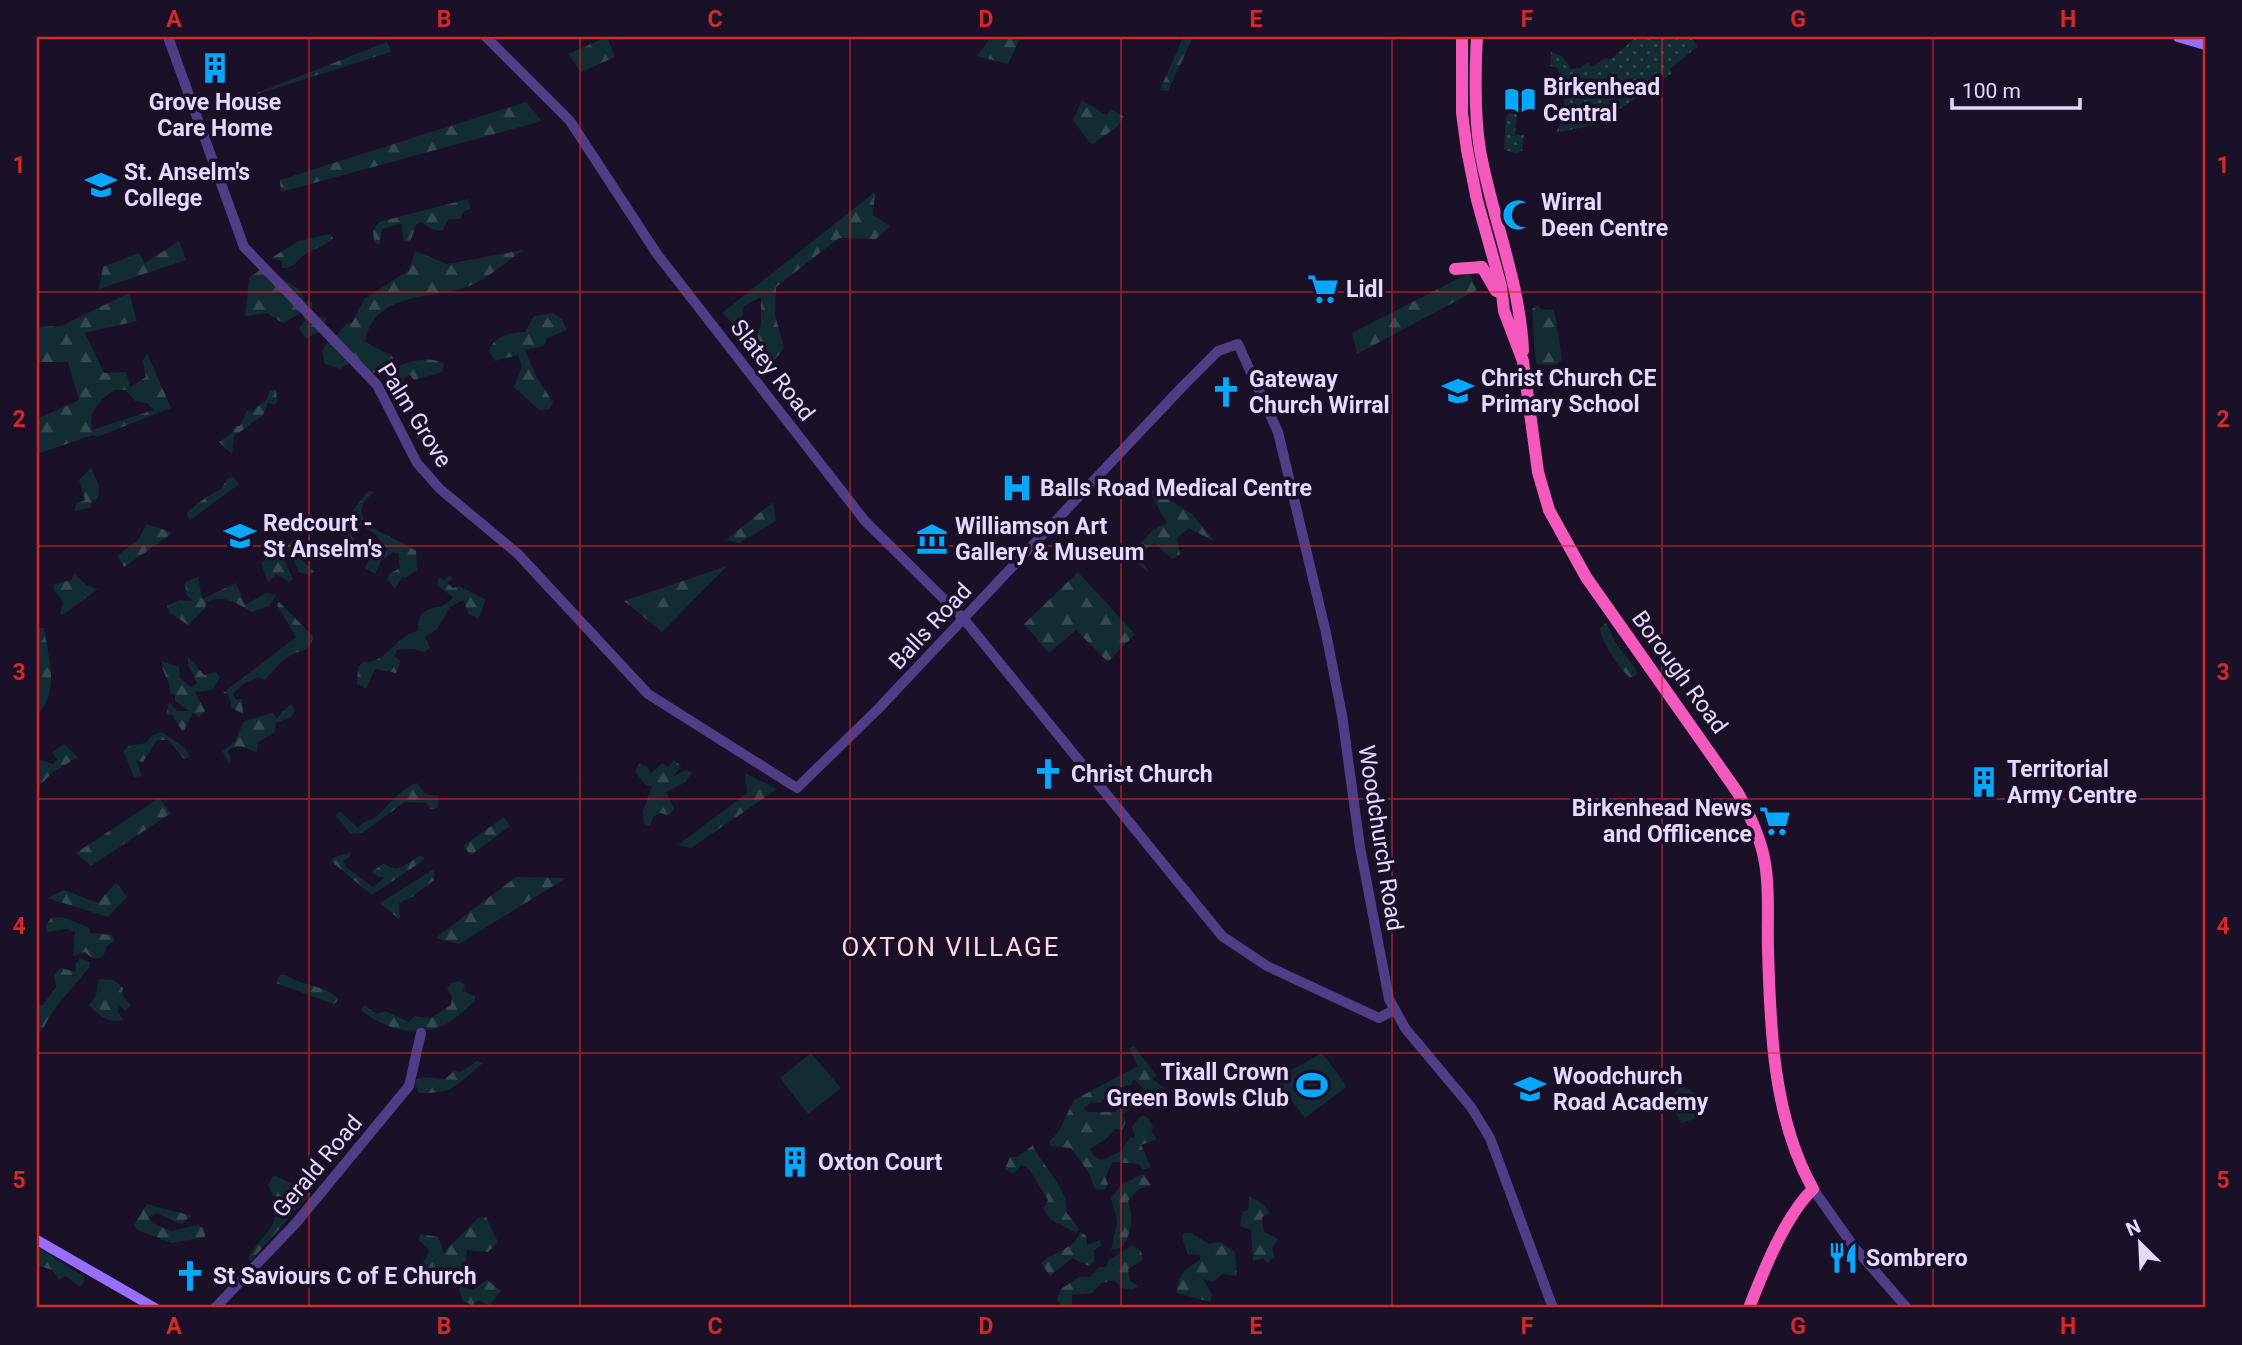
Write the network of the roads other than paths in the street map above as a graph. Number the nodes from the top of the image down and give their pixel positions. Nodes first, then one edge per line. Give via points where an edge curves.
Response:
1 (168, 37) edge
2 (486, 37) edge
3 (1462, 37) edge
4 (1477, 37) edge
5 (2178, 37) edge
6 (2205, 45) edge
7 (1455, 269) dead end
8 (1504, 311) junction
9 (1238, 344) joint
10 (1523, 361) junction
11 (963, 618) junction
12 (797, 788) joint
13 (1394, 1010) junction
14 (421, 1033) dead end
15 (1812, 1189) junction
16 (37, 1240) edge
17 (155, 1308) edge
18 (215, 1308) edge
19 (1553, 1308) edge
20 (1749, 1308) edge
21 (1907, 1308) edge

1 - 12 street, Palm Grove via 244,247 377,385 417,463 440,489 518,554 648,695
2 - 11 street, Slatey Road via 570,121 657,254 864,521
3 - 8 highway, Borough Road via 1467,150
4 - 10 highway via 1480,150 1520,310
5 - 6 main road
7 - 8 highway via 1482,267
8 - 10 highway, Borough Road
9 - 11 street, Balls Road via 1209,359
9 - 13 street, Woodchurch Road via 1278,432 1324,622 1360,847
10 - 15 highway, Borough Road via 1538,472 1549,510 1604,602 1734,785 1761,844 1782,1105
11 - 12 street, Balls Road
11 - 13 street, Slatey Road via 1222,936 1267,966 1379,1018
13 - 19 street, Woodchurch Road via 1490,1138
14 - 18 street, Gerald Road via 409,1086 296,1223
15 - 20 highway via 1787,1226
15 - 21 street, Borough Road via 1853,1247
16 - 17 main road

